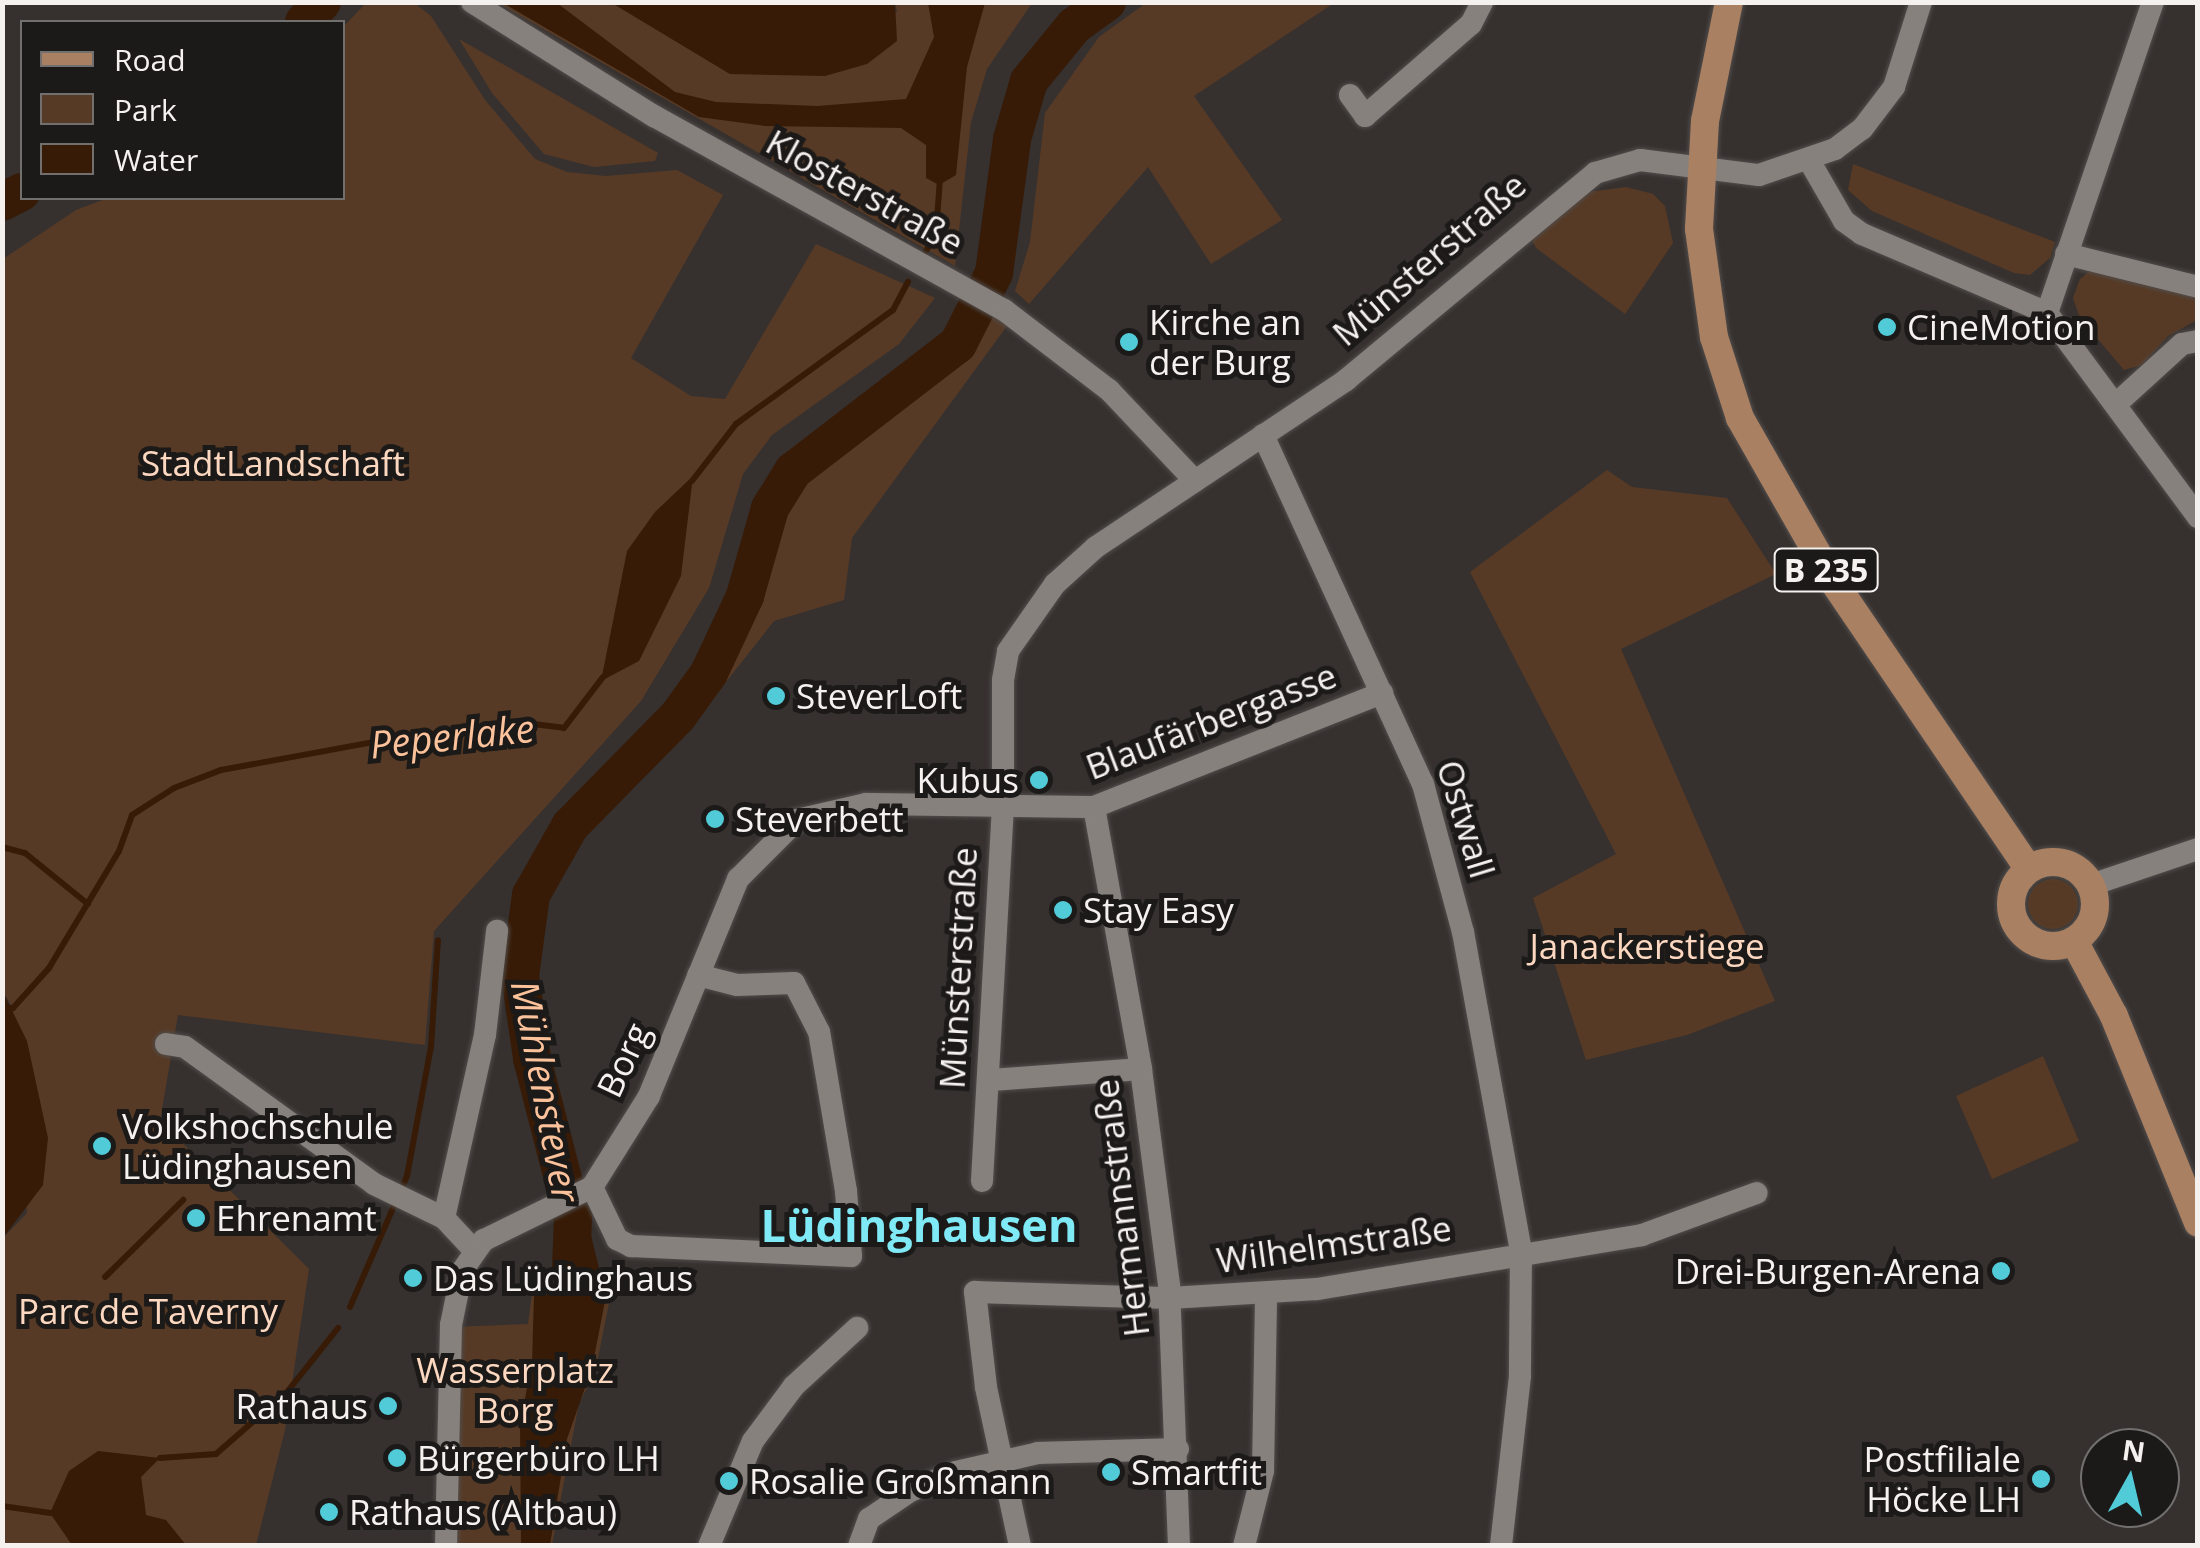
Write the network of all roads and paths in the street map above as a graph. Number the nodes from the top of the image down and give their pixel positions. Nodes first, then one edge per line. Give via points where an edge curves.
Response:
1 (472, 2) edge
2 (1482, 2) edge
3 (1921, 2) edge
4 (2154, 2) edge
5 (1728, 6) edge
6 (1350, 94) dead end
7 (1810, 162) junction
8 (1702, 168) junction
9 (2066, 254) junction
10 (2198, 286) edge
11 (2047, 313) junction
12 (2198, 341) edge
13 (2116, 404) junction
14 (1263, 435) junction
15 (1196, 480) junction
16 (2198, 517) edge
17 (1382, 692) junction
18 (1094, 807) junction
19 (1003, 810) junction
20 (2198, 849) edge
21 (2028, 869) junction
22 (2091, 885) junction
23 (497, 931) dead end
24 (2074, 941) junction
25 (698, 975) junction
26 (166, 1044) dead end
27 (1140, 1069) junction
28 (992, 1080) junction
29 (982, 1181) dead end
30 (589, 1189) junction
31 (1758, 1194) dead end
32 (444, 1218) junction
33 (2198, 1223) edge
34 (473, 1249) junction
35 (1522, 1250) junction
36 (1266, 1294) junction
37 (1170, 1298) junction
38 (857, 1328) dead end
39 (1178, 1449) junction
40 (1001, 1459) junction
41 (446, 1546) edge
42 (710, 1546) edge
43 (859, 1546) edge
44 (1020, 1546) edge
45 (1179, 1546) edge
46 (1244, 1546) edge
47 (1502, 1546) edge

1 - 15 street, Klosterstraße via 654,116 1004,310 1109,390
2 - 6 street via 1471,24 1355,123
3 - 7 street via 1911,46 1879,110
4 - 9 street
5 - 8 main road, B 235
7 - 8 street, Münsterstraße via 1759,175
7 - 11 street via 1844,221 1862,234
8 - 14 street, Münsterstraße via 1640,160 1575,185 1390,346
8 - 21 main road, B 235 via 1706,296 1740,418 1833,582
9 - 10 street
9 - 11 street
11 - 13 street
12 - 13 street via 2182,344
13 - 16 street
14 - 15 street, Münsterstraße
14 - 17 street, Ostwall
15 - 19 street, Münsterstraße via 1073,566 1008,651 1001,709
17 - 18 street, Blaufärbergasse
17 - 35 street, Ostwall via 1422,784 1463,932
18 - 19 street, Blaufärbergasse
18 - 27 street, Hermannstraße
19 - 25 street, Borg via 866,804 797,820 738,878
19 - 28 street, Münsterstraße
20 - 22 street
21 - 22 main road via 2058,862
21 - 24 main road via 2012,893 2017,926 2042,945
22 - 24 main road via 2094,917
23 - 32 street via 485,1035
24 - 33 main road via 2114,1016
25 - 30 street, Borg via 649,1096
25 - 30 street via 737,984 794,982 819,1032 850,1256 631,1246 617,1239
26 - 32 street via 185,1047 374,1184
27 - 28 street
27 - 37 street, Hermannstraße
28 - 29 street, Münsterstraße
30 - 34 street
31 - 35 street via 1642,1235
32 - 34 street
34 - 41 street via 456,1285 451,1325
35 - 36 street, Wilhelmstraße
35 - 47 street, Ostwall via 1520,1376
36 - 37 street, Wilhelmstraße
36 - 46 street via 1262,1471
37 - 39 street, Hermannstraße
37 - 40 street, Wilhelmstraße via 974,1292
38 - 42 street via 794,1386 753,1441
39 - 40 street
39 - 45 street, Hermannstraße
40 - 43 street via 910,1491 869,1519
40 - 44 street

